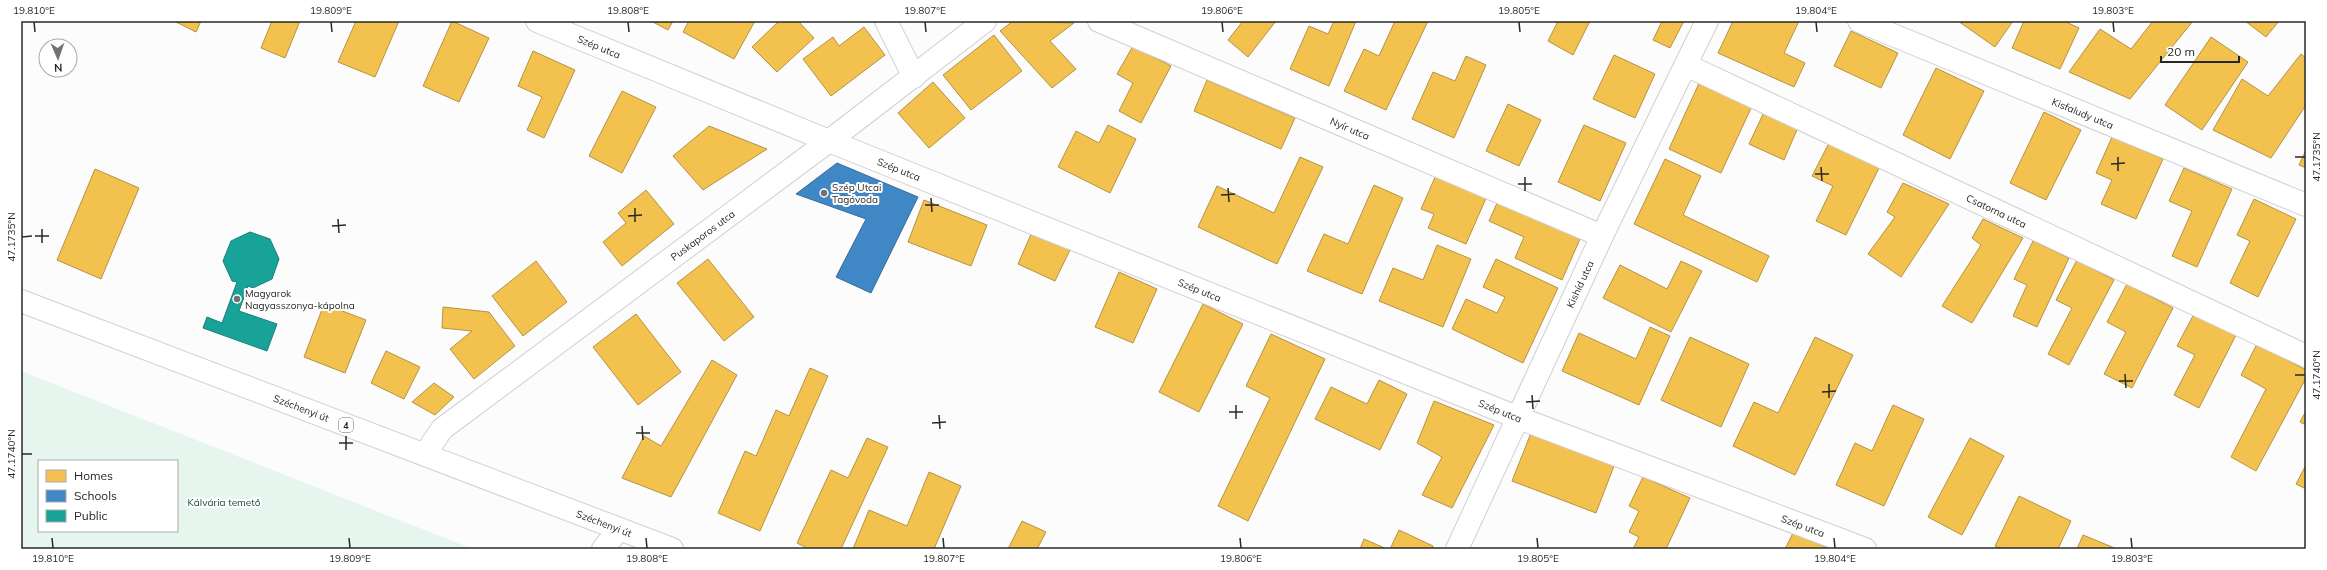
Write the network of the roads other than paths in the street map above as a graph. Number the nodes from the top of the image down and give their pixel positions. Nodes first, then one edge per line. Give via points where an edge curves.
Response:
1 (538, 21) edge
2 (886, 21) edge
3 (985, 21) edge
4 (1098, 21) edge
5 (1707, 21) edge
6 (1859, 21) edge
7 (1686, 65) junction
8 (914, 77) junction
9 (829, 142) junction
10 (2306, 205) edge
11 (1602, 236) junction
12 (21, 301) edge
13 (2306, 356) edge
14 (1519, 418) junction
15 (425, 454) junction
16 (619, 529) junction
17 (603, 549) edge
18 (672, 549) edge
19 (1458, 549) edge
20 (1865, 549) edge

1 - 9 street, Szép utca
2 - 8 street
3 - 8 street, Puskaporos utca
4 - 11 street, Nyír utca
5 - 7 street, Kishíd utca
6 - 10 street, Kisfaludy utca
7 - 11 street, Kishíd utca
7 - 13 street, Csatorna utca
8 - 9 street, Puskaporos utca
9 - 14 street, Szép utca
9 - 15 street, Puskaporos utca via 442,429
11 - 14 street, Kishíd utca
12 - 15 street, Széchenyi út / 4
14 - 19 street, Kishíd utca
14 - 20 street, Szép utca
15 - 16 street, Széchenyi út / 4
16 - 17 street
16 - 18 street, Széchenyi út / 4

